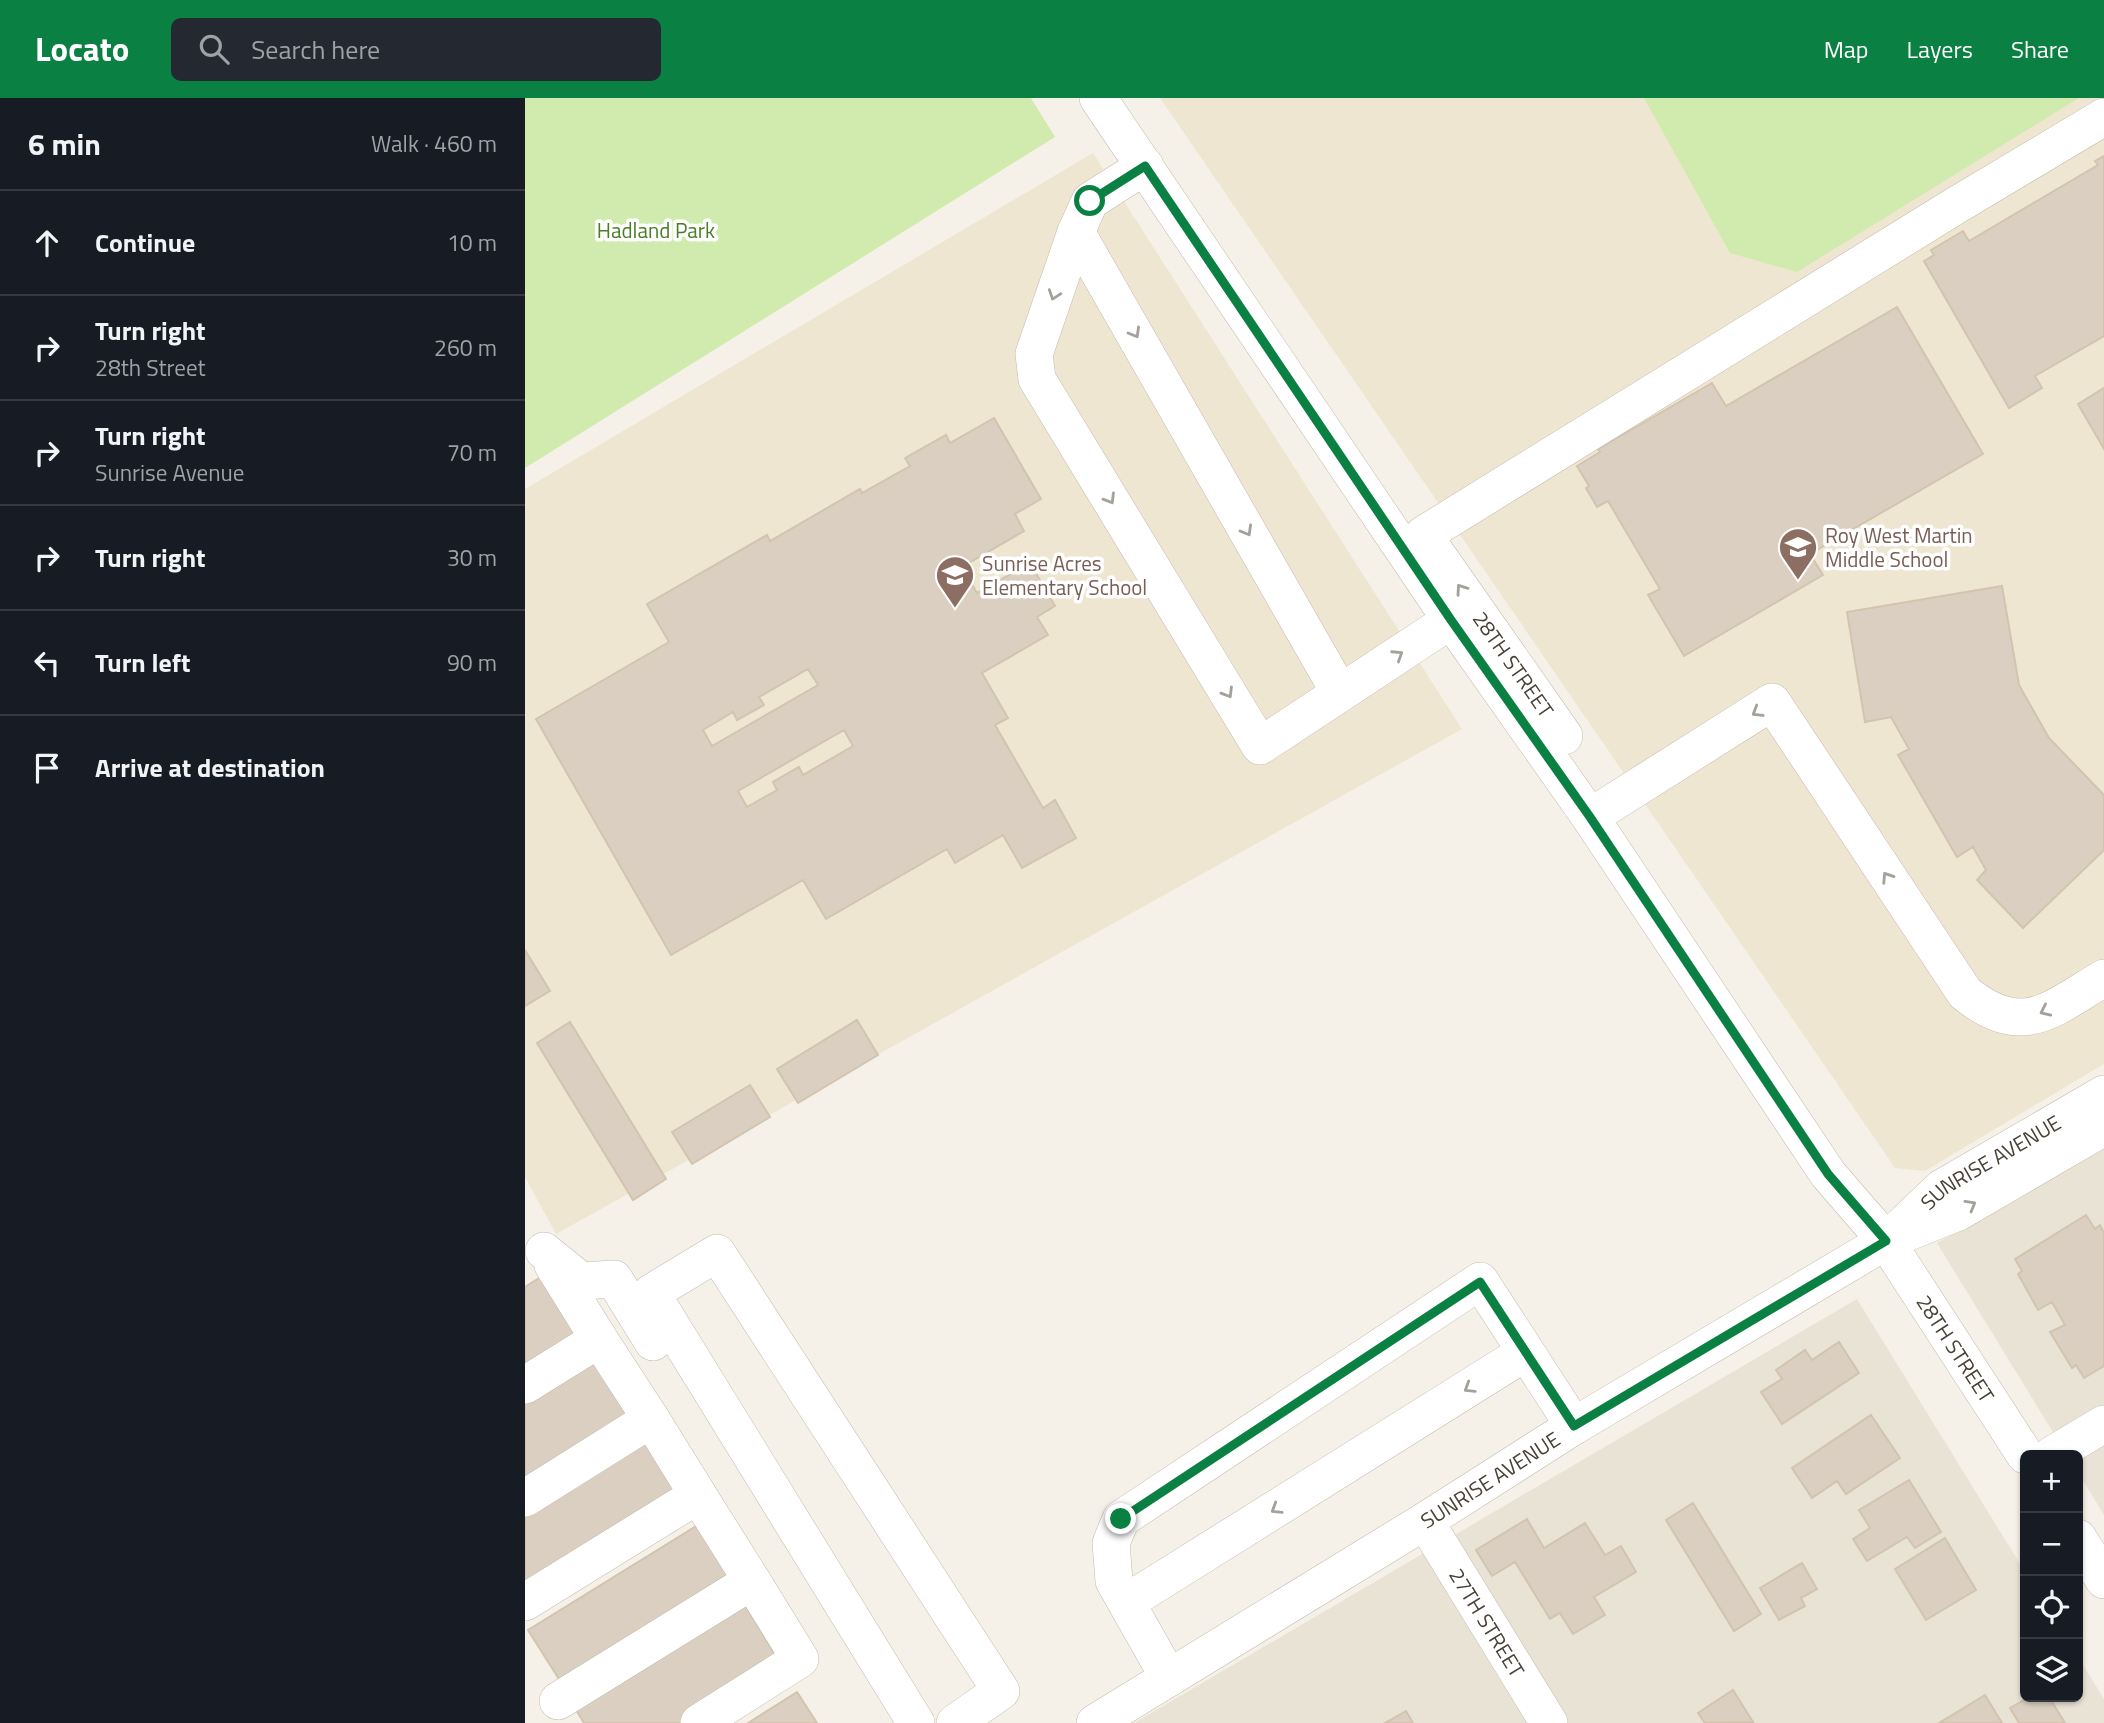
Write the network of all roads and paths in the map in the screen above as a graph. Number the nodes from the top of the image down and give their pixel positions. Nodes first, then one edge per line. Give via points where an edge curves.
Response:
1 (1098, 98) edge
2 (1120, 98) edge
3 (2104, 117) edge
4 (1145, 166) junction
5 (1076, 232) junction
6 (1423, 535) junction
7 (1451, 620) junction
8 (1340, 693) junction
9 (1601, 809) junction
10 (2104, 978) edge
11 (2104, 1094) edge
12 (2104, 1127) edge
13 (1886, 1241) junction
14 (535, 1256) edge
15 (599, 1339) junction
16 (1526, 1352) junction
17 (525, 1385) edge
18 (651, 1419) junction
19 (2104, 1424) edge
20 (1574, 1426) junction
21 (2022, 1450) edge
22 (2060, 1450) edge
23 (698, 1495) junction
24 (525, 1498) edge
25 (1425, 1521) junction
26 (2083, 1546) edge
27 (2104, 1580) edge
28 (752, 1581) junction
29 (525, 1602) edge
30 (1127, 1602) junction
31 (1169, 1678) junction
32 (558, 1701) dead end
33 (699, 1723) edge
34 (890, 1723) edge
35 (916, 1723) edge
36 (955, 1723) edge
37 (1095, 1723) edge
38 (1549, 1723) edge

1 - 4 street, 28TH STREET
2 - 6 street, 28TH STREET
3 - 6 street
4 - 5 street via 1090,201
4 - 7 street, 28TH STREET
5 -> 8 street
5 -> 8 street via 1034,354 1037,379 1260,746
9 -> 6 street, 28TH STREET
8 -> 7 street
7 - 9 street, 28TH STREET
10 -> 9 street via 2042,1015 2028,1018 1991,1011 1972,999 1772,702
9 - 13 street, 28TH STREET via 1847,1158
11 - 13 street, SUNRISE AVENUE via 1942,1188
13 -> 12 street, SUNRISE AVENUE via 1958,1212
13 - 20 street, SUNRISE AVENUE
13 - 21 street, 28TH STREET
14 - 15 street
14 - 34 street via 581,1281 614,1279
15 - 17 street
15 - 18 street
16 - 20 street
16 -> 30 street
16 - 30 street via 1480,1282 1121,1519 1111,1543 1115,1581
18 - 23 street
18 - 24 street
19 - 22 street
20 - 25 street, SUNRISE AVENUE
23 - 28 street
23 - 29 street
25 - 31 street, SUNRISE AVENUE
25 - 38 street, 27TH STREET
26 - 27 street
28 - 32 street
28 - 33 street via 800,1660
30 - 31 street
31 - 37 street, SUNRISE AVENUE
35 - 36 street via 651,1293 717,1253 1001,1692

